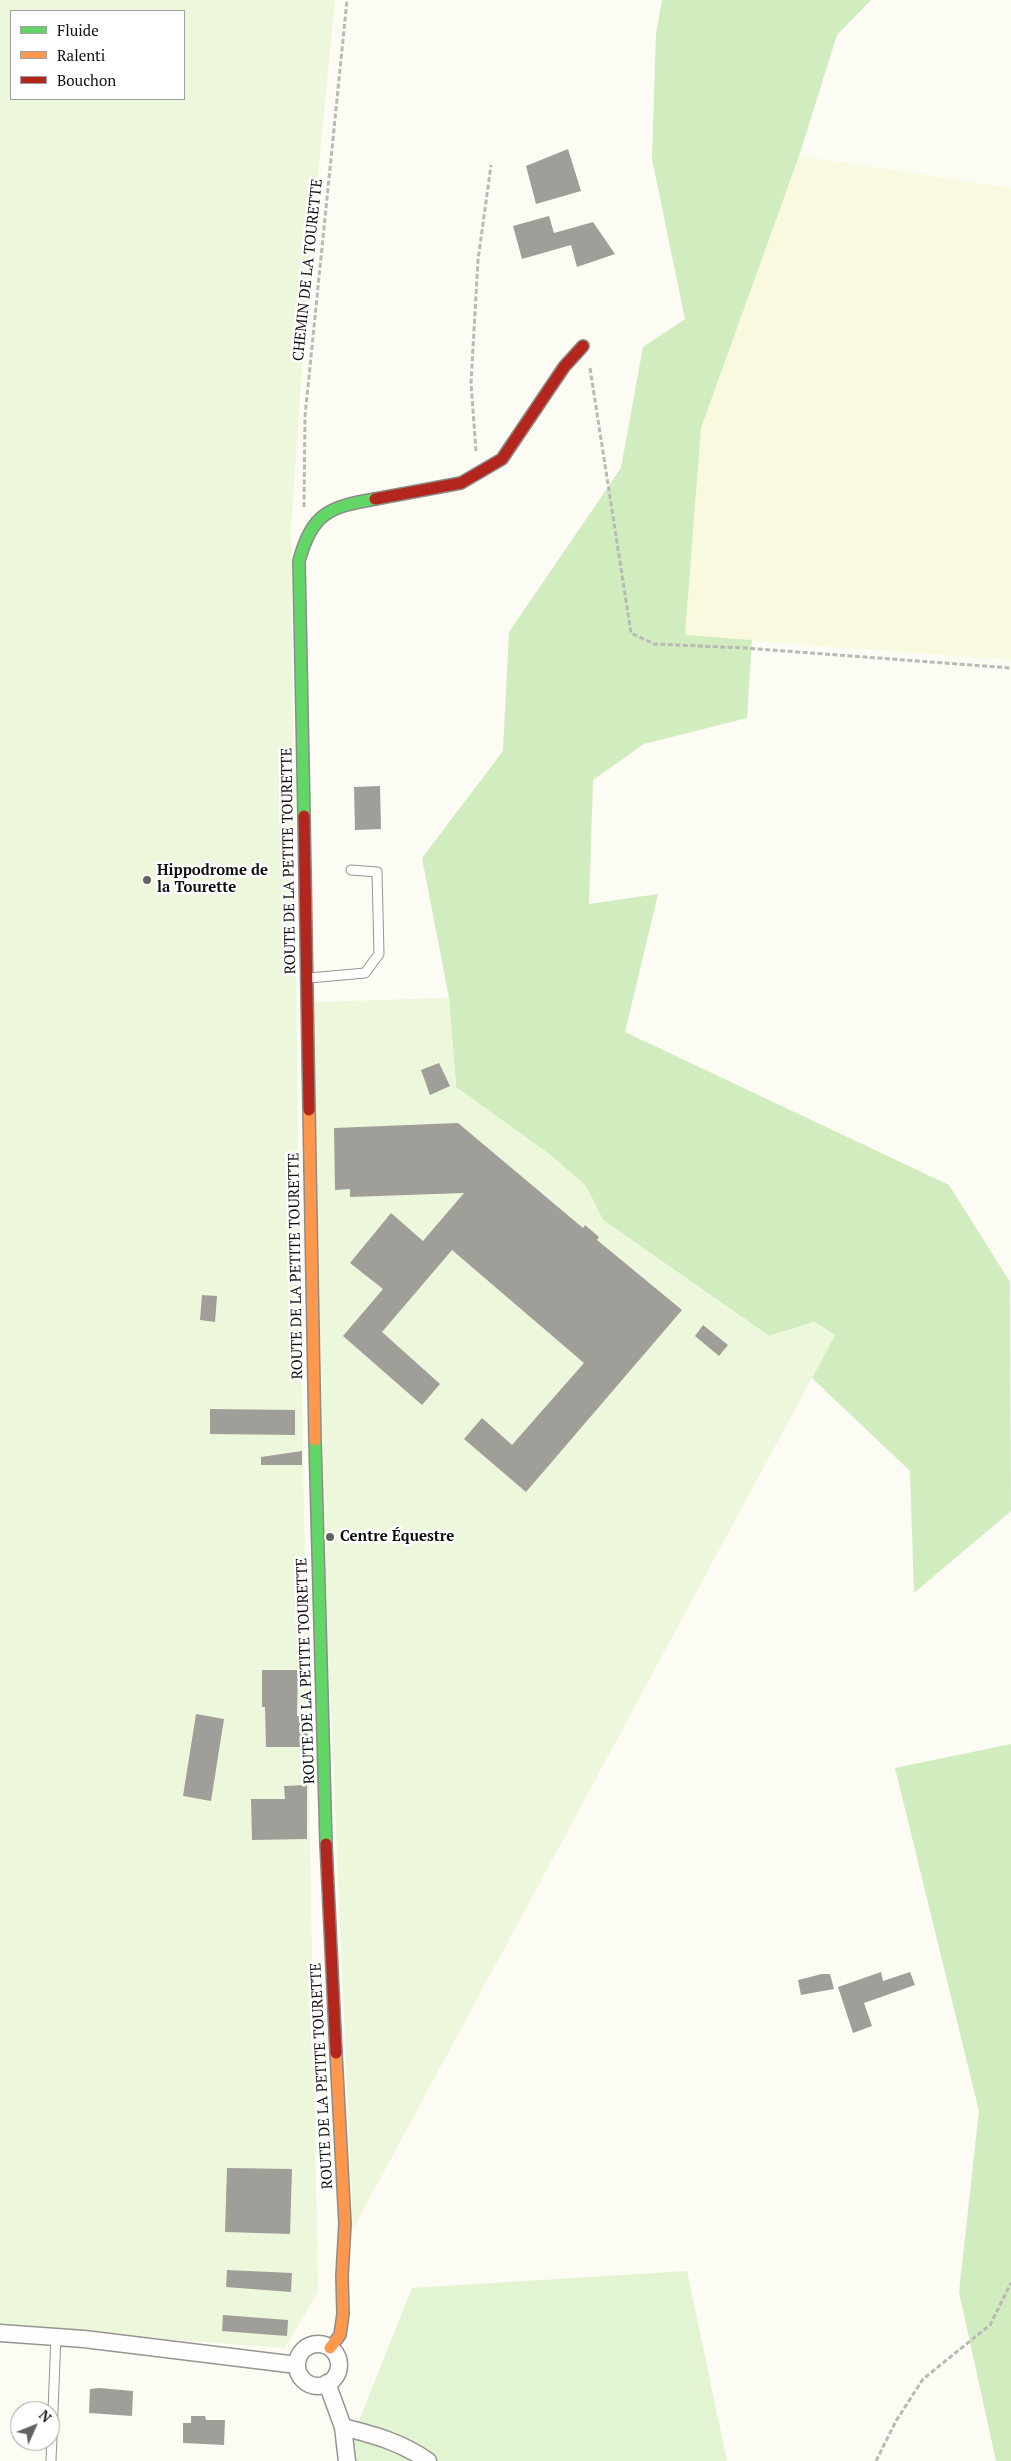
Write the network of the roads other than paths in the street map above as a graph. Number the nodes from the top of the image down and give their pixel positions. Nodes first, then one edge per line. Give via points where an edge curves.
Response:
1 (584, 346) road end
2 (351, 870) dead end
3 (306, 978) junction
4 (0, 2333) edge
5 (56, 2336) junction
6 (330, 2348) junction
7 (297, 2365) junction
8 (327, 2383) junction
9 (343, 2427) junction
10 (51, 2461) edge
11 (347, 2461) edge
12 (428, 2461) edge

1 - 3 street, ROUTE DE LA PETITE TOURETTE via 564,367 502,459 460,483 331,509 317,522 304,542 299,561
2 - 3 lane via 378,872 379,954 365,973
3 - 6 street, ROUTE DE LA PETITE TOURETTE via 328,1909 345,2224 343,2314 340,2335
4 - 5 street
5 - 7 street
5 - 10 lane
6 - 7 street via 322,2344 309,2346 299,2354
6 - 8 street via 337,2356 338,2371
7 - 8 street via 299,2374 309,2384
8 - 9 street
9 - 11 street
9 - 12 street via 369,2432 409,2448

